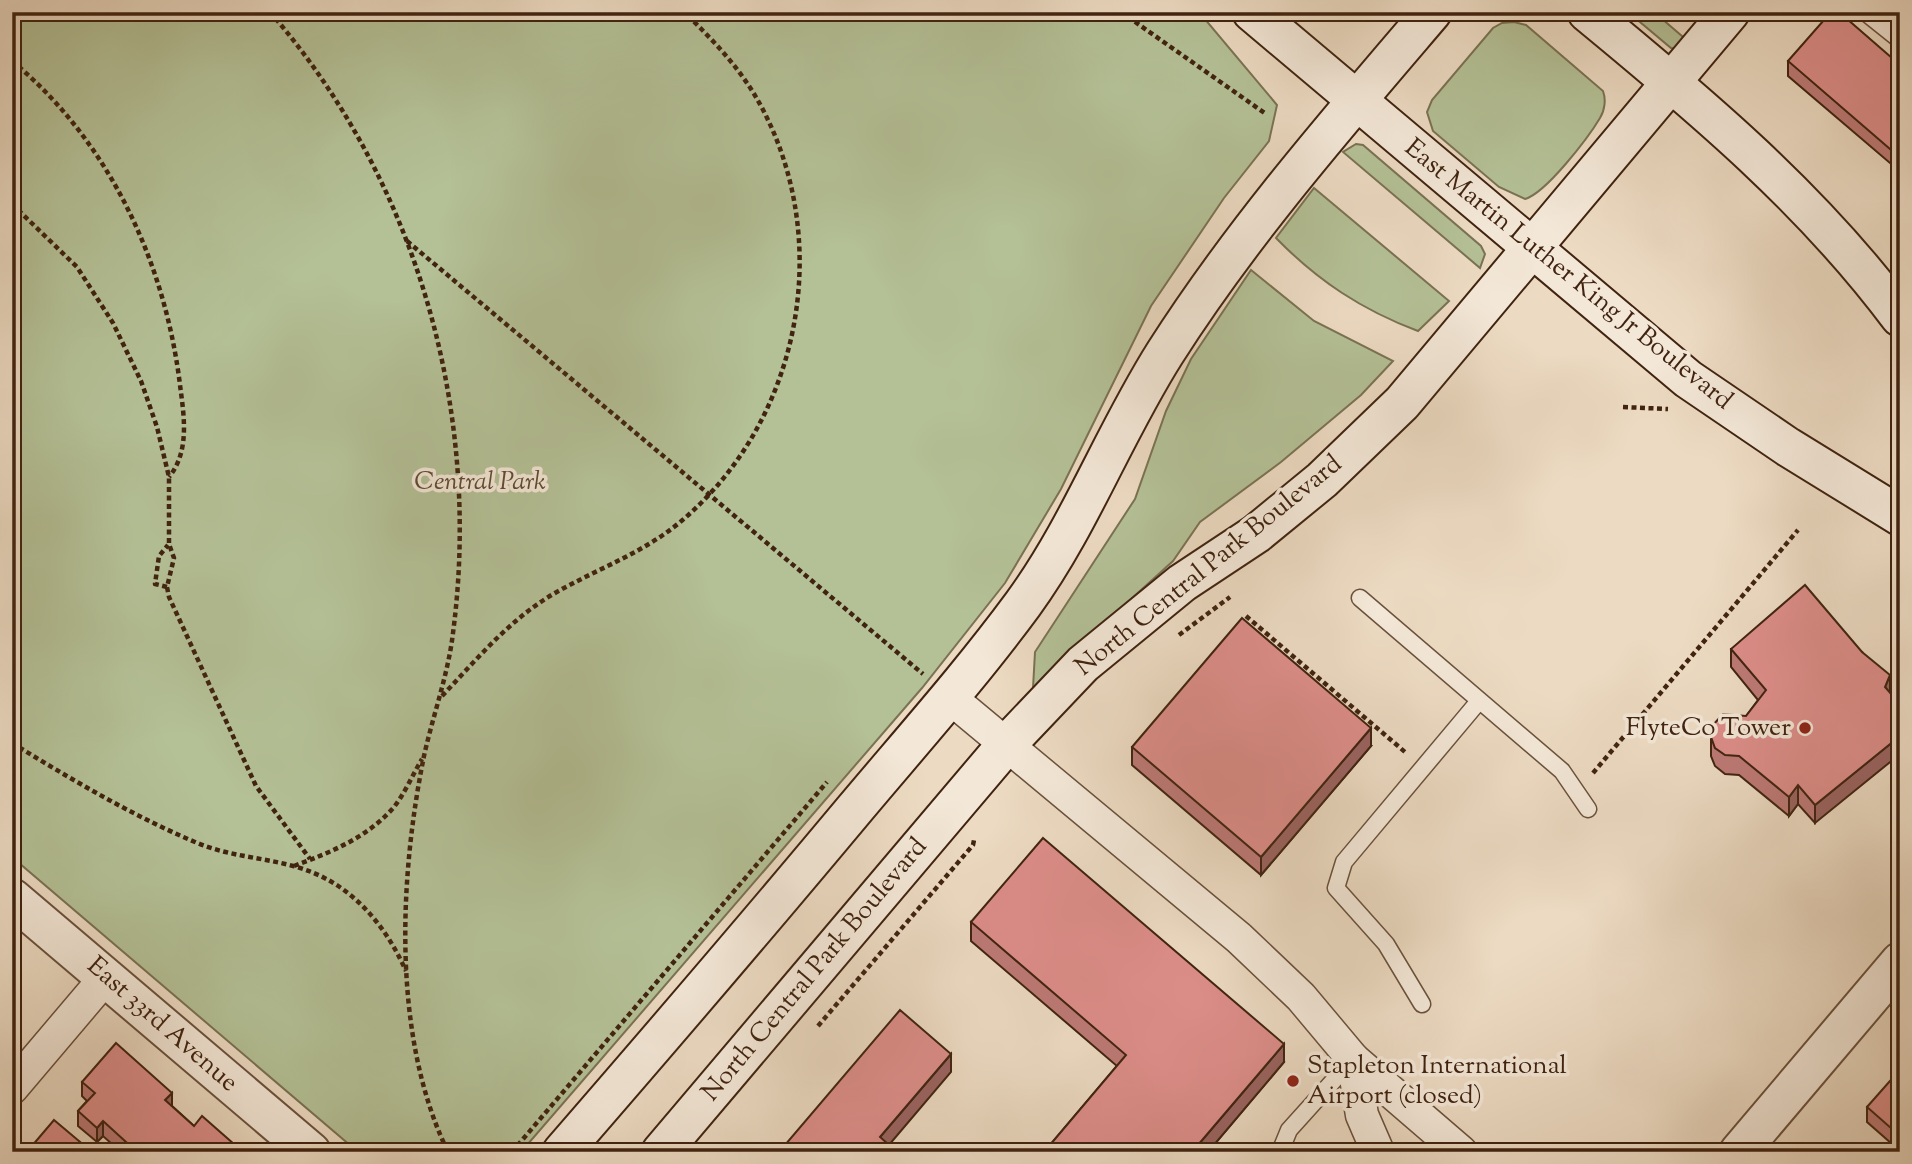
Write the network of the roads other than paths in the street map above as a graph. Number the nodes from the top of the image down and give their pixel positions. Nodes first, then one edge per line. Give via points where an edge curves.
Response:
1 (1252, 12) edge
2 (1432, 12) edge
3 (1587, 12) edge
4 (1730, 12) edge
5 (1866, 12) edge
6 (1900, 40) edge
7 (1672, 83) junction
8 (1356, 102) junction
9 (1532, 248) junction
10 (1900, 317) edge
11 (1900, 516) edge
12 (1360, 598) dead end
13 (948, 696) junction
14 (1479, 701) junction
15 (1006, 745) junction
16 (1588, 809) dead end
17 (12, 898) edge
18 (1900, 962) edge
19 (106, 977) junction
20 (1422, 1004) dead end
21 (1353, 1059) junction
22 (12, 1087) edge
23 (311, 1152) edge
24 (562, 1152) edge
25 (661, 1152) edge
26 (1280, 1152) edge
27 (1378, 1152) edge
28 (1461, 1152) edge
29 (1739, 1152) edge

1 - 8 main road, East Martin Luther King Jr Boulevard
2 - 8 main road
3 - 7 main road
4 - 7 main road, North Central Park Boulevard
5 - 6 lane
7 - 9 main road, North Central Park Boulevard
7 - 10 main road via 1804,204
8 - 9 main road, East Martin Luther King Jr Boulevard
8 - 13 main road via 1221,271 1164,355 1054,561
9 - 11 main road, East Martin Luther King Jr Boulevard via 1707,393
9 - 15 main road, North Central Park Boulevard via 1402,402 1322,480 1256,534 1182,583 1083,664
12 - 14 lane
13 - 15 street
13 - 24 main road
14 - 16 lane via 1562,771
14 - 20 lane via 1344,862 1336,888 1386,944
15 - 21 street via 1239,938 1301,997
15 - 25 main road, North Central Park Boulevard
17 - 19 main road, East 33rd Avenue
18 - 29 main road
19 - 22 street
19 - 23 main road, East 33rd Avenue
21 - 26 lane via 1289,1130
21 - 27 street via 1362,1115
21 - 28 street

